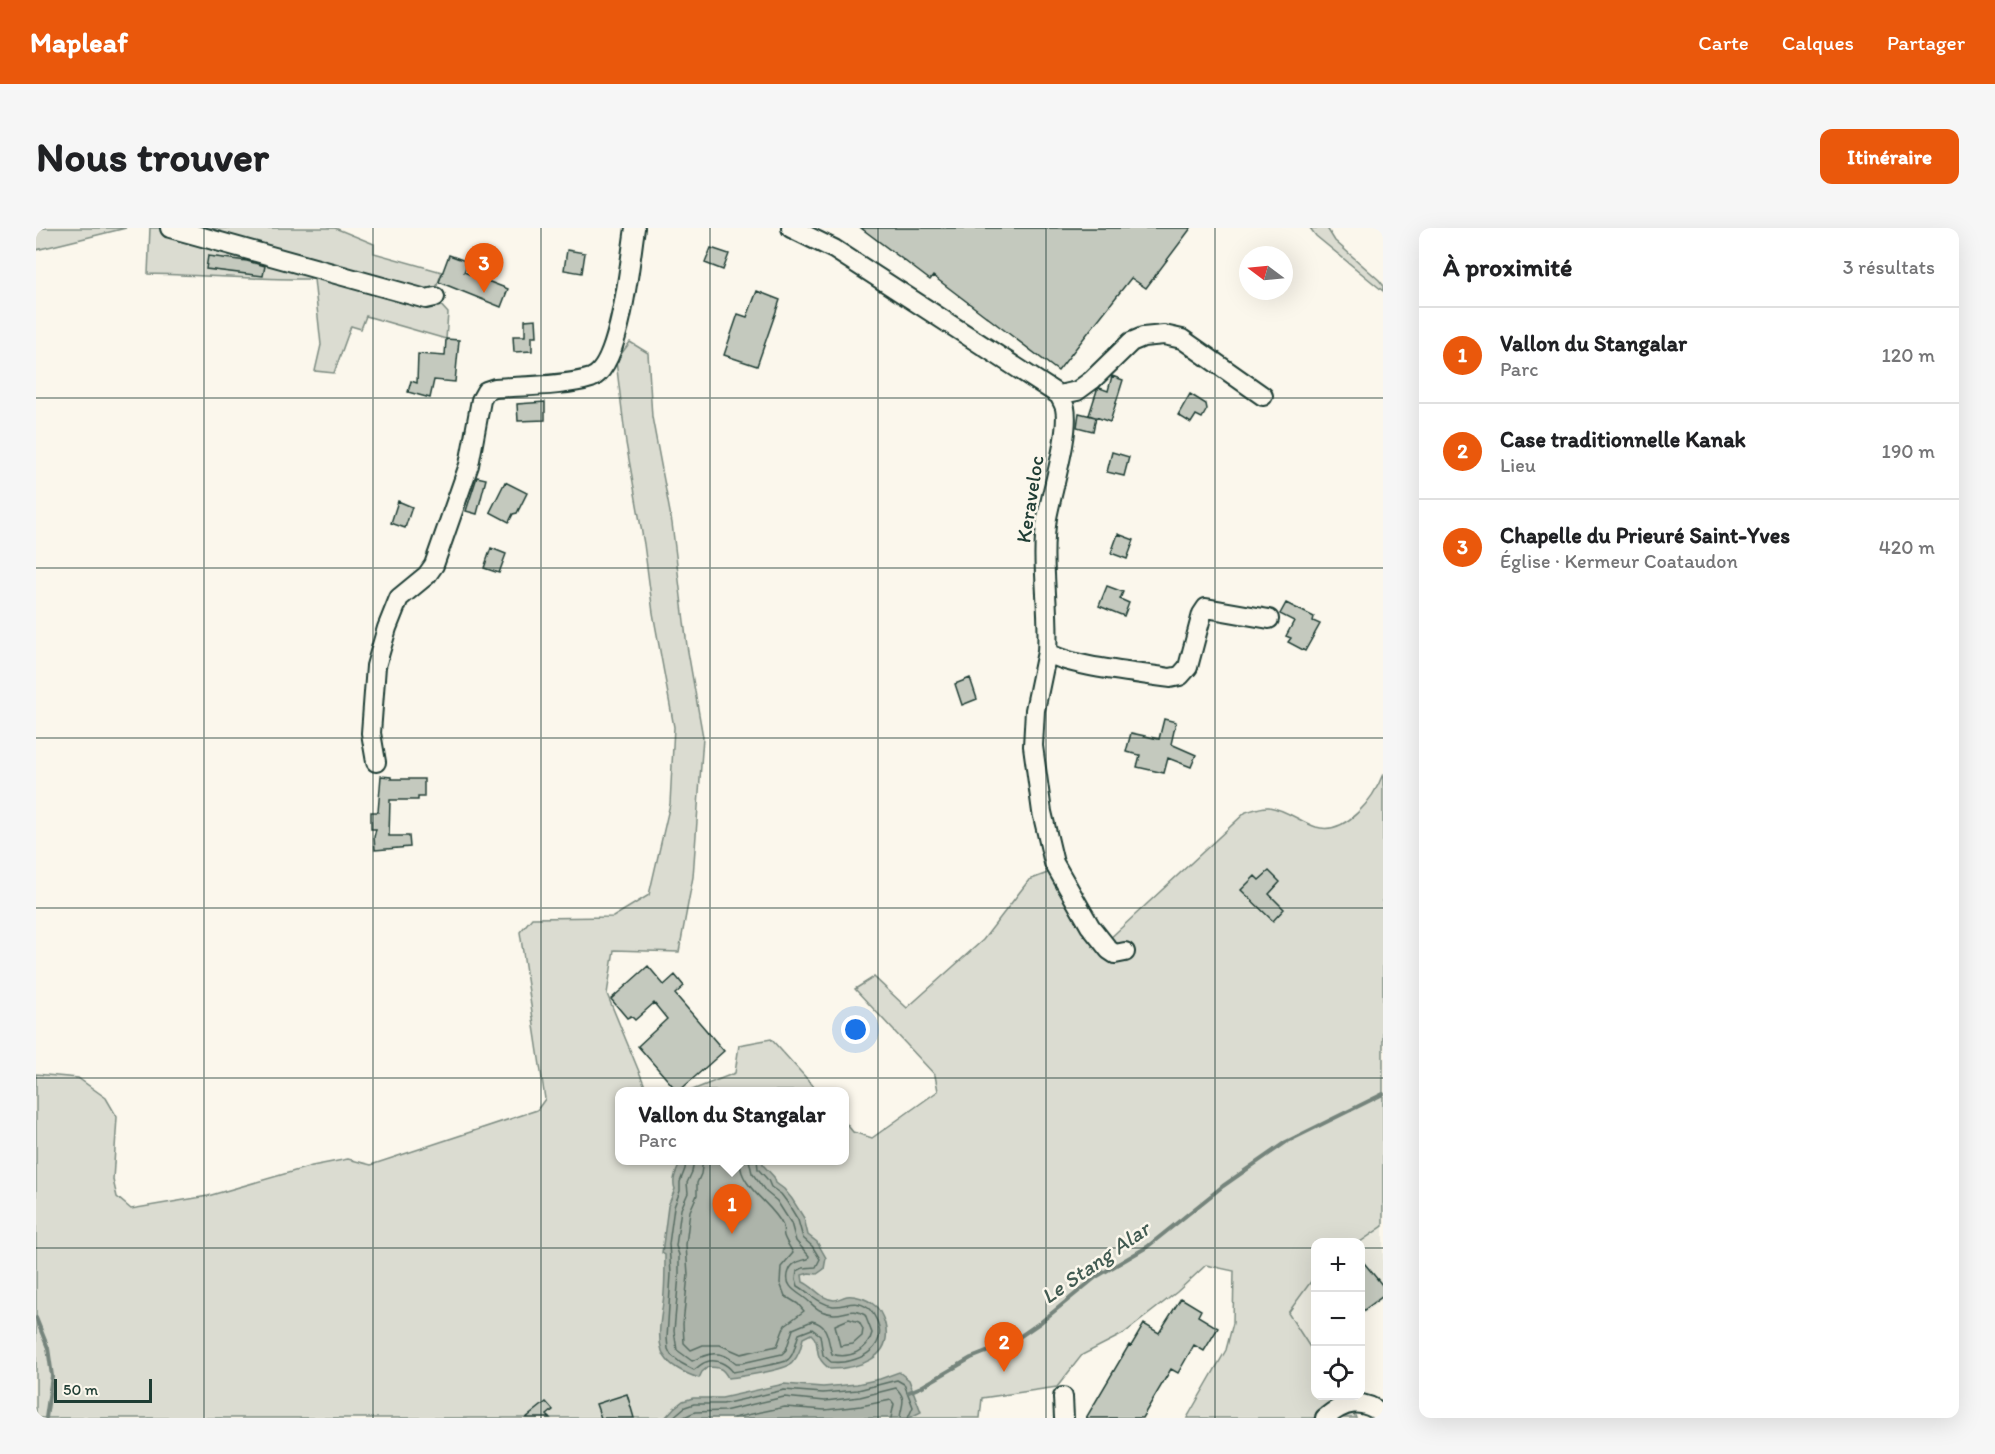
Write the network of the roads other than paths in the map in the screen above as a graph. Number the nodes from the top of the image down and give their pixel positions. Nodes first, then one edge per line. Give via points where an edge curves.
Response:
1 (170, 228) edge
2 (635, 228) edge
3 (791, 228) edge
4 (435, 297) dead end
5 (1059, 395) junction
6 (1263, 396) dead end
7 (1269, 619) dead end
8 (1047, 652) junction
9 (376, 762) dead end
10 (1125, 952) dead end
11 (1063, 1397) dead end
12 (1383, 1414) edge
13 (1064, 1418) edge
14 (1324, 1418) edge

1 - 4 street via 426,299
2 - 9 street via 620,324 606,365 593,377 575,382 486,391 469,465 434,566 399,598 387,628 376,666 371,733
3 - 5 street via 843,255
5 - 6 street via 1077,391 1092,380 1131,342 1164,335 1182,339
5 - 8 street, Keraveloc via 1065,407 1066,424 1047,519 1043,565
7 - 8 street via 1206,608 1188,667 1180,676 1170,678 1055,658
8 - 10 street, Keraveloc via 1035,710 1033,746 1054,863 1090,926 1109,950 1115,954
11 - 13 street
12 - 14 street via 1365,1403 1352,1403

